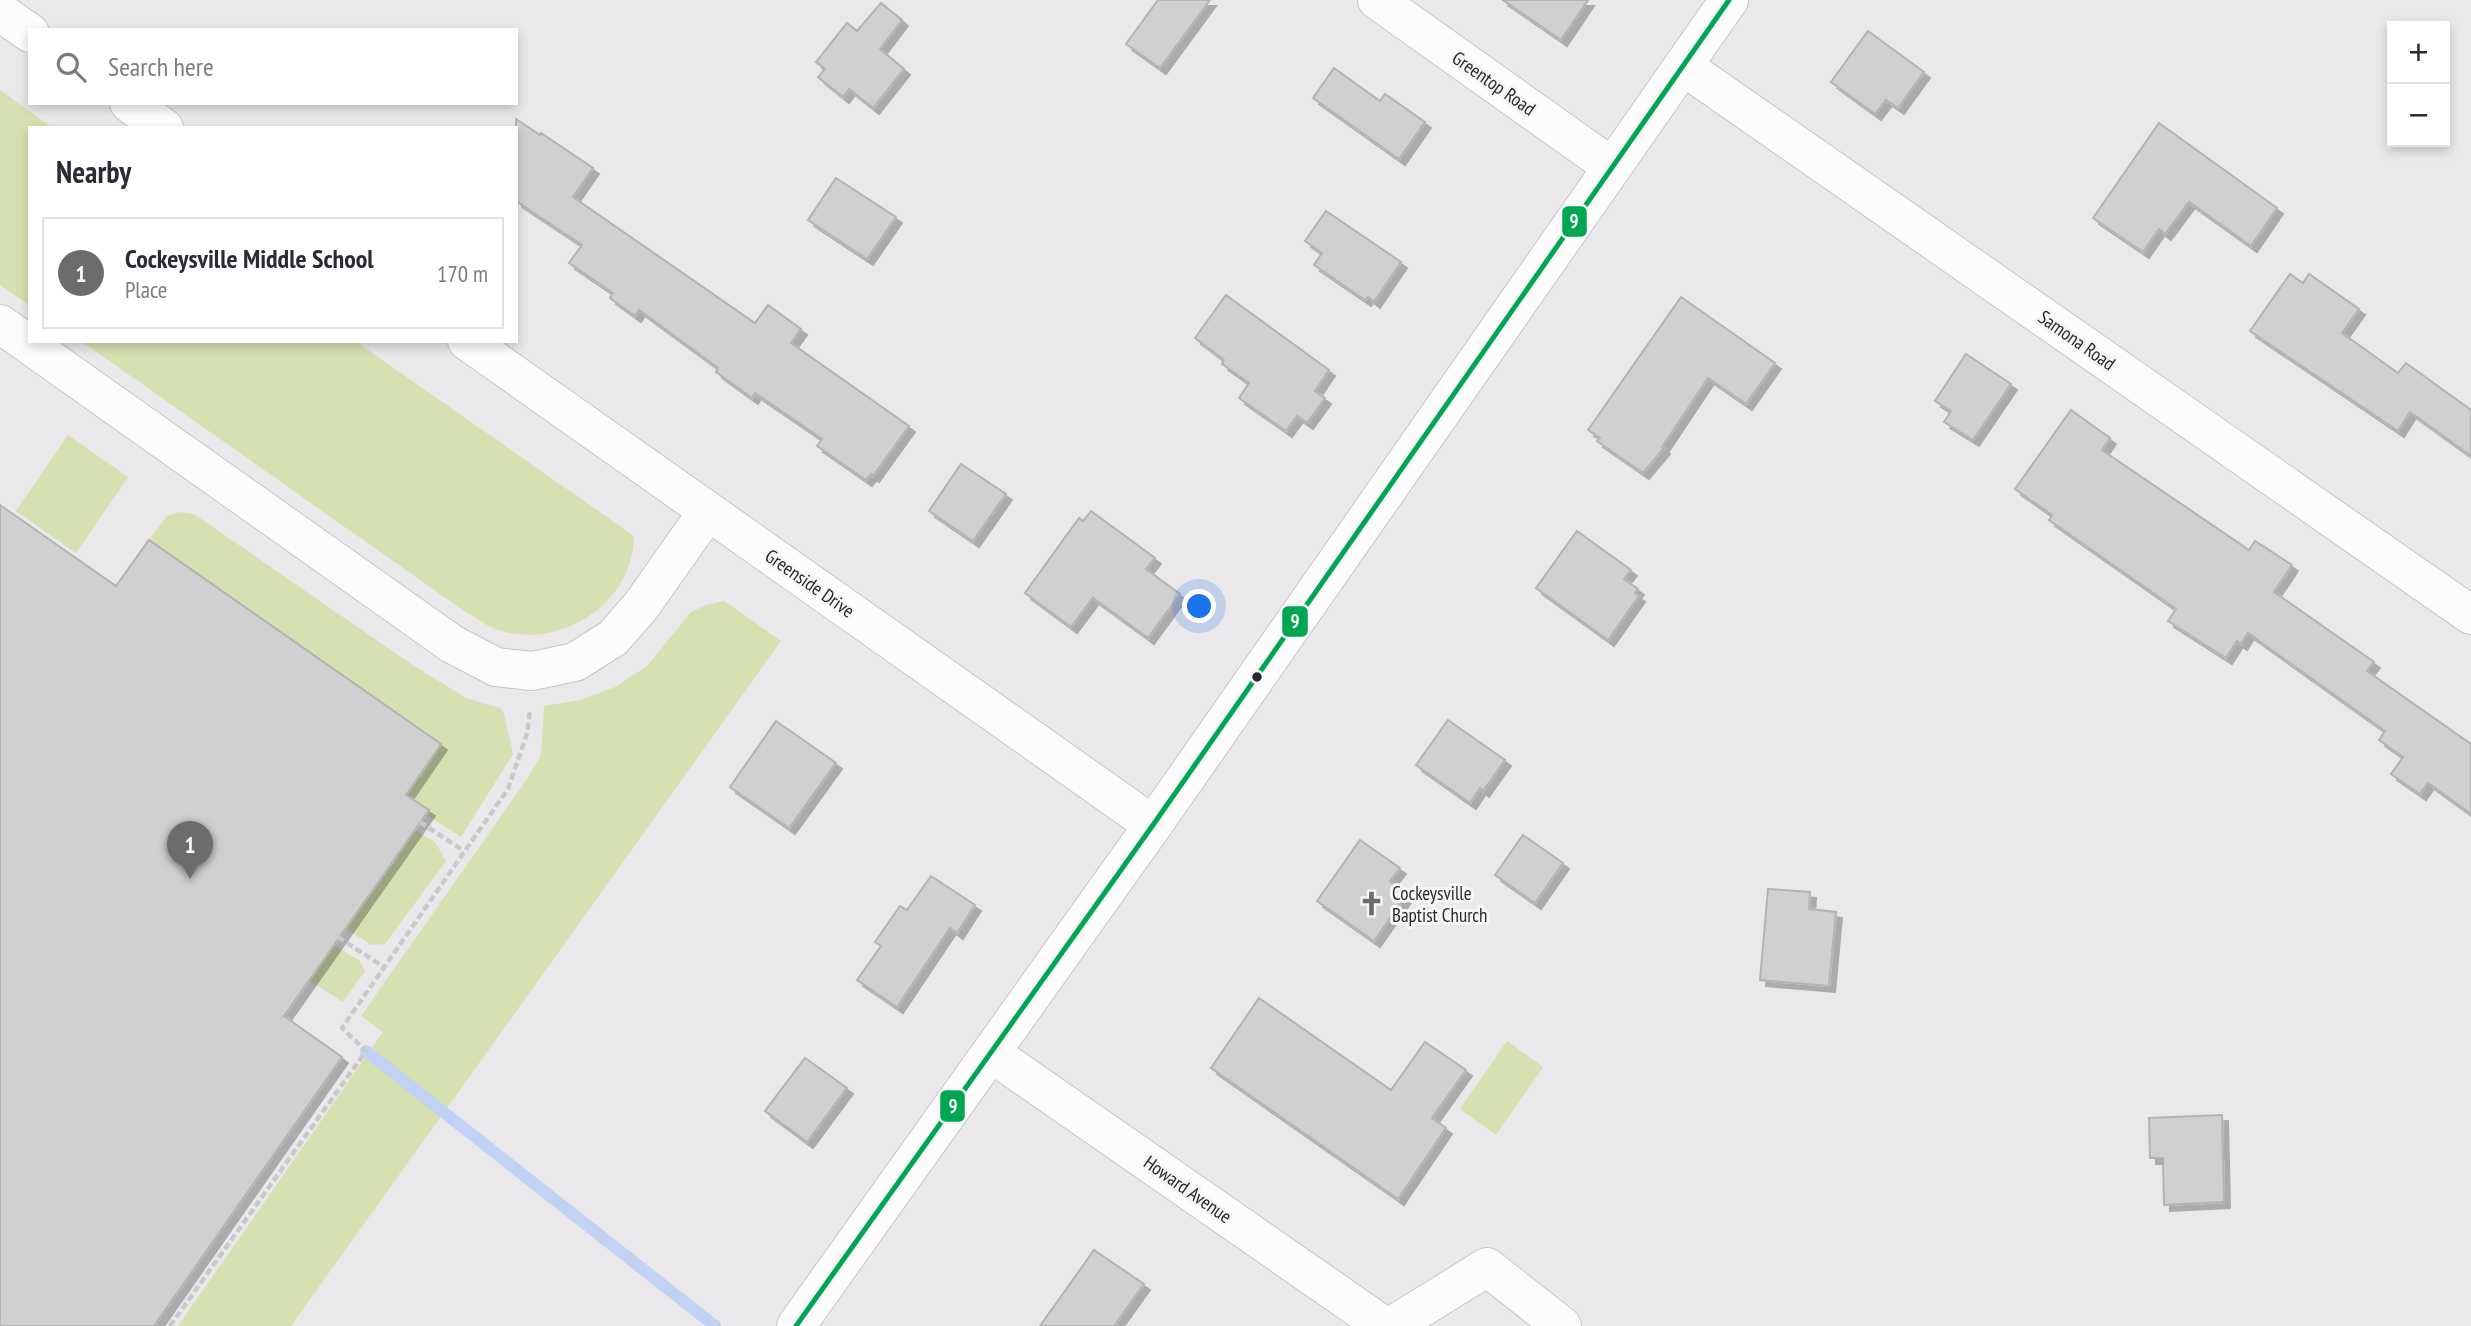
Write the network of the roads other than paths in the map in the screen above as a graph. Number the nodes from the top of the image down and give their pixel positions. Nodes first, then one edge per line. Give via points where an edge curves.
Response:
1 (1377, 0) edge
2 (1728, 0) edge
3 (0, 12) edge
4 (28, 32) edge
5 (1683, 65) junction
6 (132, 105) edge
7 (161, 126) edge
8 (1612, 167) junction
9 (0, 324) edge
10 (470, 343) edge
11 (708, 511) junction
12 (2471, 615) edge
13 (1153, 825) junction
14 (992, 1053) junction
15 (800, 1321) edge
16 (1384, 1326) edge
17 (1392, 1326) edge
18 (1562, 1326) edge

1 - 8 street, Greentop Road
2 - 5 street
3 - 4 street
5 - 8 street
5 - 12 street, Samona Road
6 - 7 street
8 - 13 street
9 - 11 street via 452,644 496,667 532,671 575,662 613,638
10 - 11 street, Greenside Drive
11 - 13 street, Greenside Drive
13 - 14 street
14 - 15 street
14 - 16 street, Howard Avenue
17 - 18 street via 1487,1267

